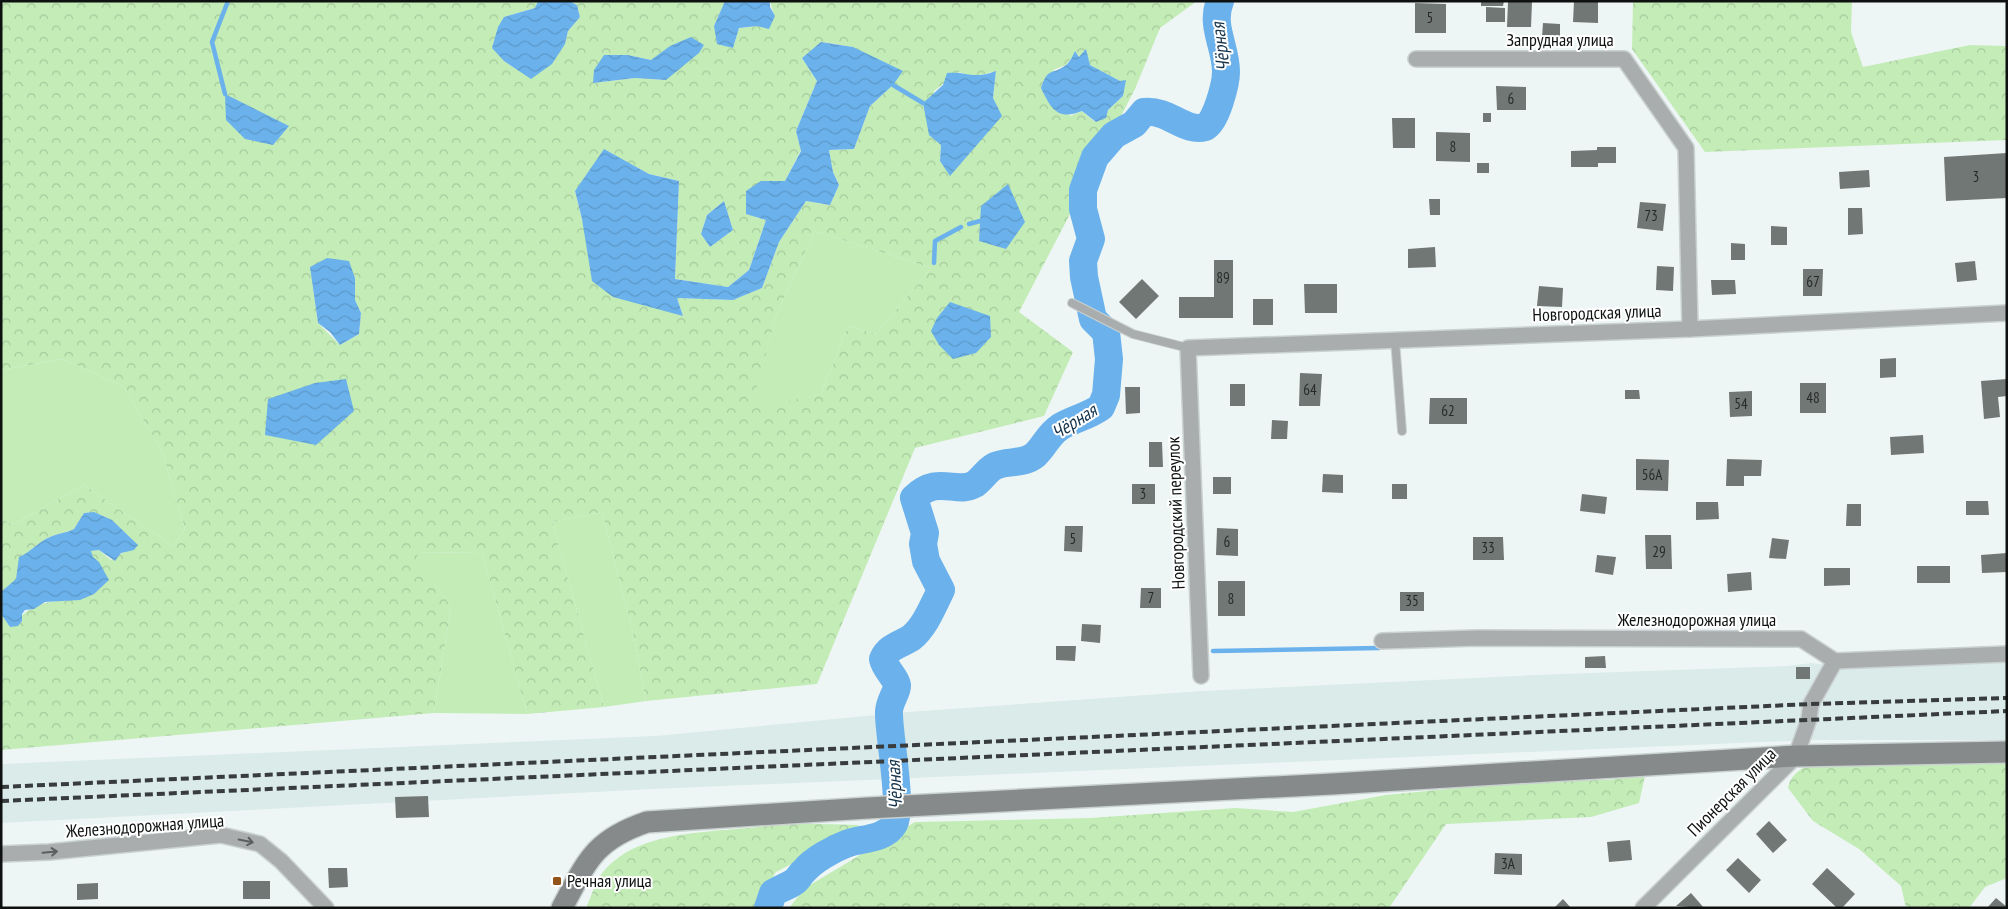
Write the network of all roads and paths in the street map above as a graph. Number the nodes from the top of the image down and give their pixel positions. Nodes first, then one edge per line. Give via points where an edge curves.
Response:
1 (1416, 59) dead end
2 (1072, 303) dead end
3 (2007, 312) edge
4 (1690, 328) junction
5 (1395, 340) junction
6 (1188, 348) junction
7 (1402, 432) dead end
8 (1380, 638) dead end
9 (2007, 654) edge
10 (1835, 661) junction
11 (1201, 676) dead end
12 (2007, 752) edge
13 (1796, 756) junction
14 (1, 854) edge
15 (326, 908) edge
16 (562, 908) edge
17 (1643, 908) edge

1 - 4 street, Запрудная улица via 1624,59 1686,148
2 - 6 lane via 1133,334
3 - 4 street, Новгородская улица
4 - 5 street, Новгородская улица
5 - 6 street, Новгородская улица
5 - 7 lane
6 - 11 street, Новгородский переулок
8 - 10 street, Железнодорожная улица via 1801,639
9 - 10 street
10 - 13 street, Пионерская улица via 1811,704
12 - 13 street
13 - 16 street via 647,822 604,842 588,861
13 - 17 street, Пионерская улица
14 -> 15 street, Железнодорожная улица via 221,835 260,844

